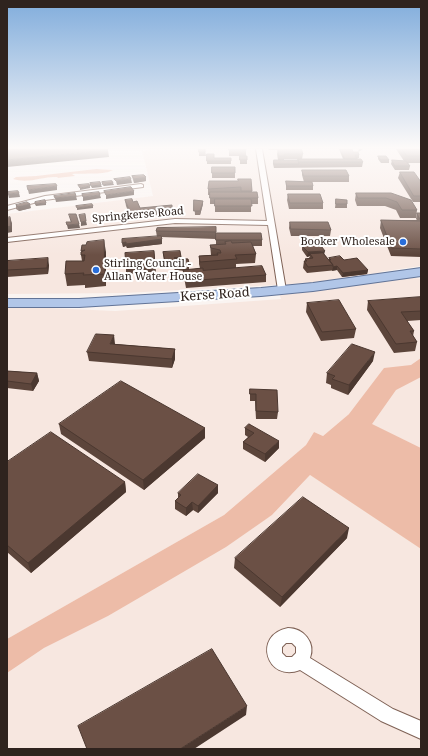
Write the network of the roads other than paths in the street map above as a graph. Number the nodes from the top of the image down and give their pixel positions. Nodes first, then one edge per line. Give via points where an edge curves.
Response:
1 (265, 184) edge
2 (141, 186) dead end
3 (7, 208) edge
4 (270, 223) junction
5 (7, 240) edge
6 (421, 272) edge
7 (282, 290) junction
8 (7, 303) edge
9 (300, 662) dead end
10 (421, 730) edge

1 - 4 street
2 - 3 street via 45,198
4 - 5 street, Springkerse Road via 175,221
4 - 7 street
6 - 7 main road, Kerse Road
7 - 8 main road, Kerse Road via 79,303
9 - 10 street via 387,715

